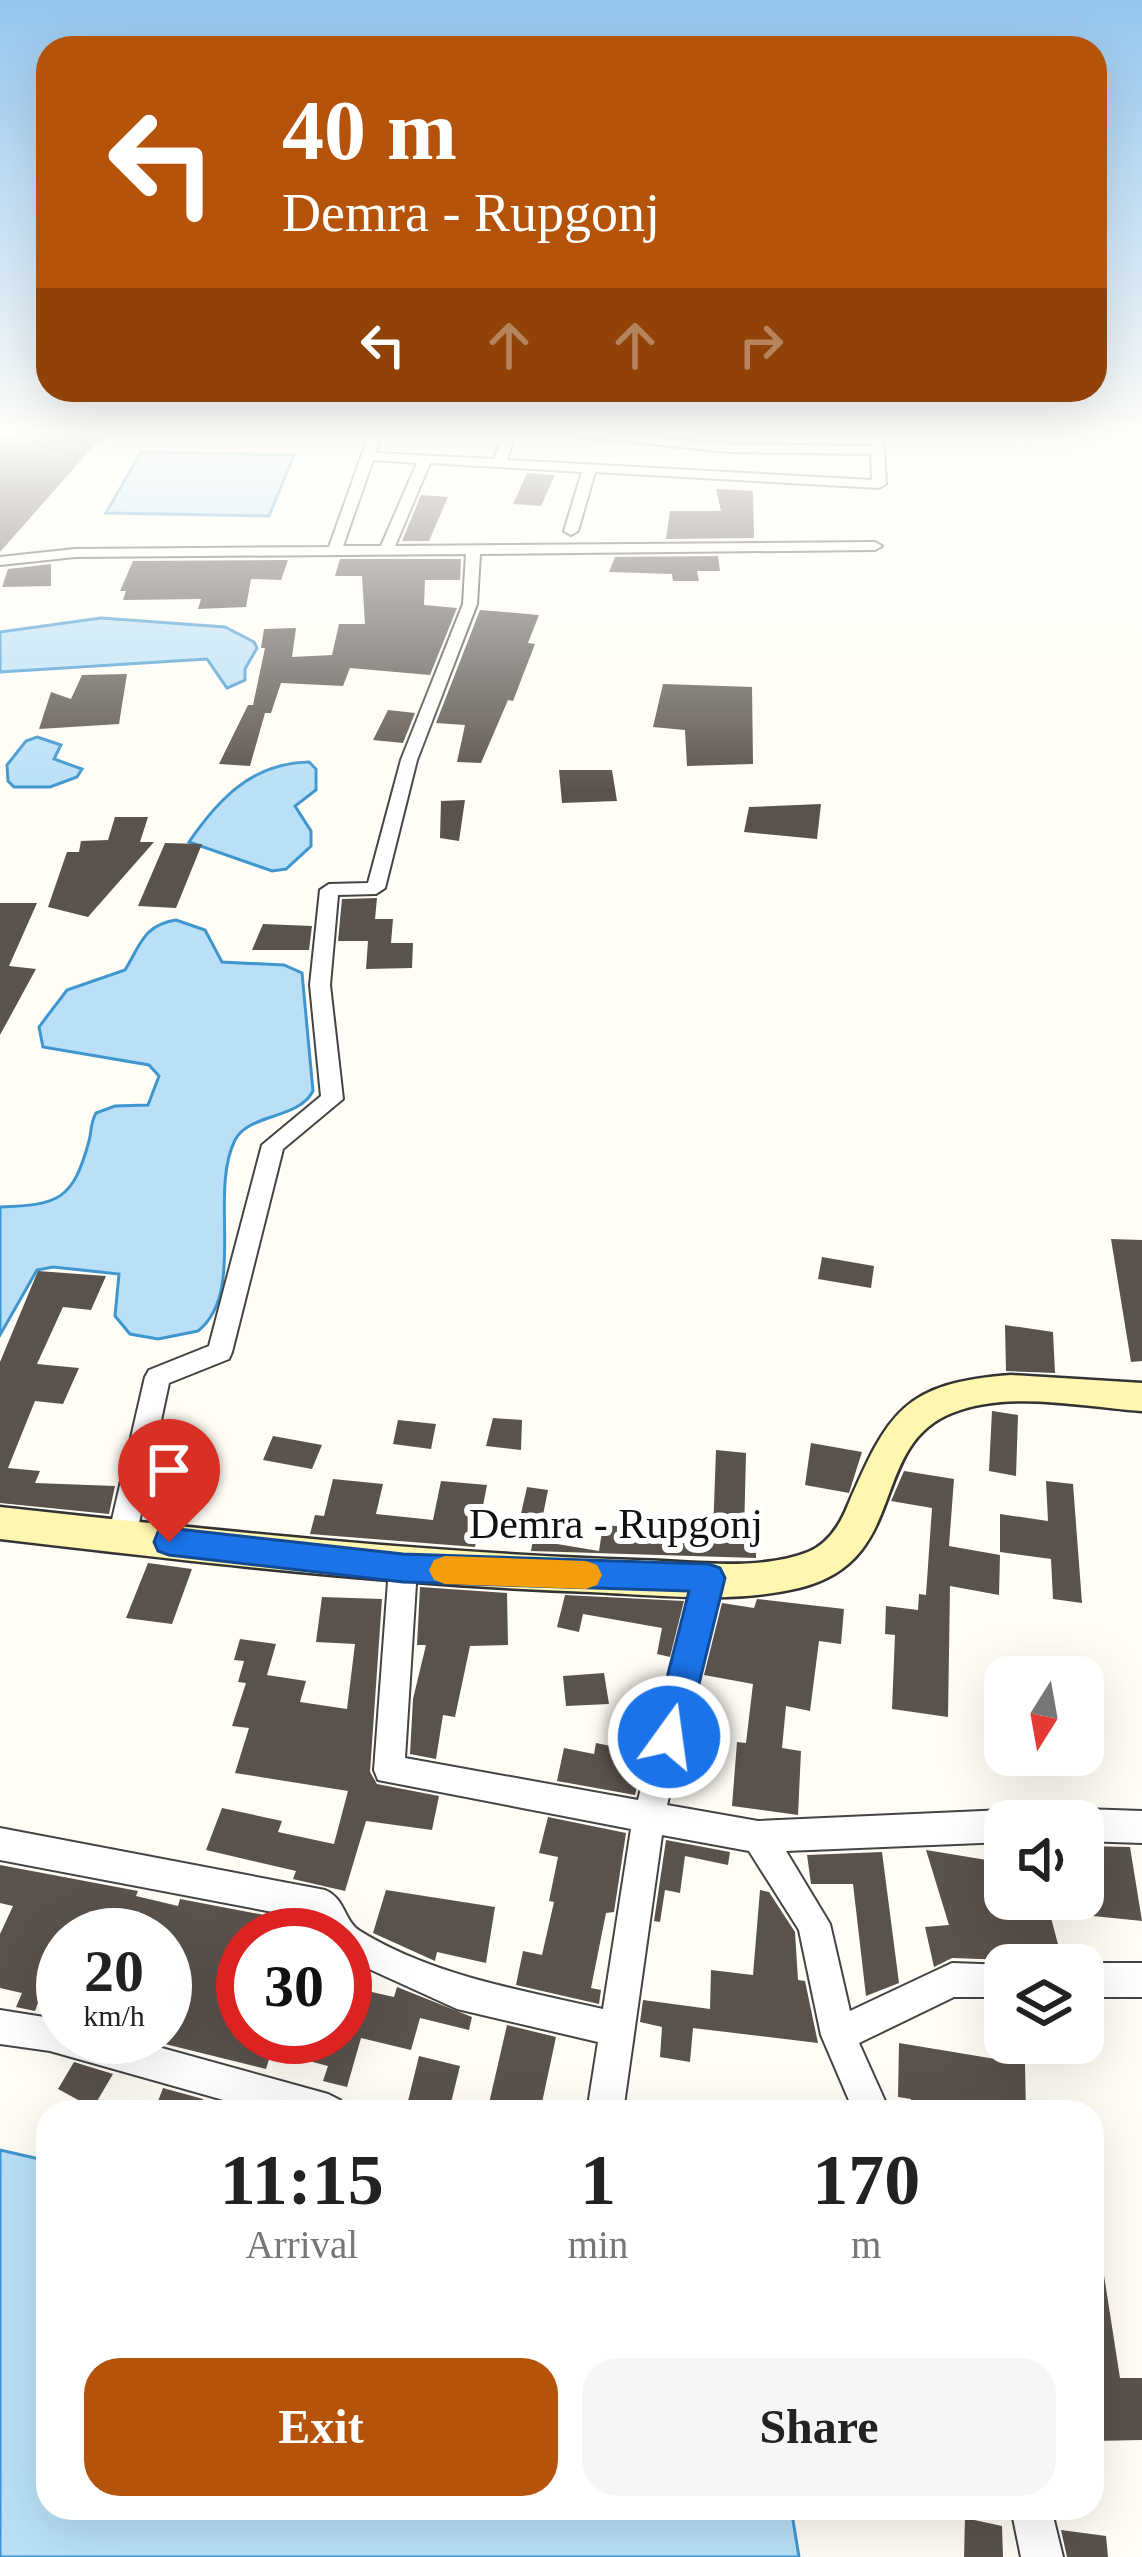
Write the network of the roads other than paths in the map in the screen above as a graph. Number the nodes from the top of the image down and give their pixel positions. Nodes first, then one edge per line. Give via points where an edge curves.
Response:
1 (220, 551) edge
2 (473, 551) edge
3 (0, 561) edge
4 (1142, 1396) edge
5 (0, 1523) edge
6 (122, 1537) junction
7 (403, 1568) junction
8 (709, 1578) junction
9 (649, 1816) junction
10 (1104, 1826) edge
11 (984, 1827) edge
12 (1142, 1827) edge
13 (758, 1837) junction
14 (0, 1844) edge
15 (326, 1908) edge
16 (372, 1952) edge
17 (984, 1980) edge
18 (1104, 1980) edge
19 (1142, 1980) edge
20 (0, 2027) edge
21 (618, 2030) junction
22 (838, 2035) junction
23 (286, 2100) edge
24 (607, 2100) edge
25 (867, 2100) edge
26 (1034, 2520) edge
27 (1042, 2557) edge

1 - 3 street
2 - 6 street via 470,604 409,760 376,888 329,890 320,985 332,1099 273,1144 220,1352 158,1377
4 - 8 street, Demra - Rupgonj via 1004,1389 931,1406 906,1424 844,1550 786,1574
5 - 6 street, Demra - Rupgonj
6 - 7 street, Demra - Rupgonj
7 - 8 street, Demra - Rupgonj
7 - 9 street via 389,1770
8 - 9 street
9 - 13 street
9 - 21 street
10 - 12 street
11 - 13 street
13 - 22 street via 814,1924
14 - 15 street
16 - 21 street via 457,1992
17 - 22 street via 952,1980
18 - 19 street
20 - 23 street via 50,2033
21 - 24 street
22 - 25 street
26 - 27 street

